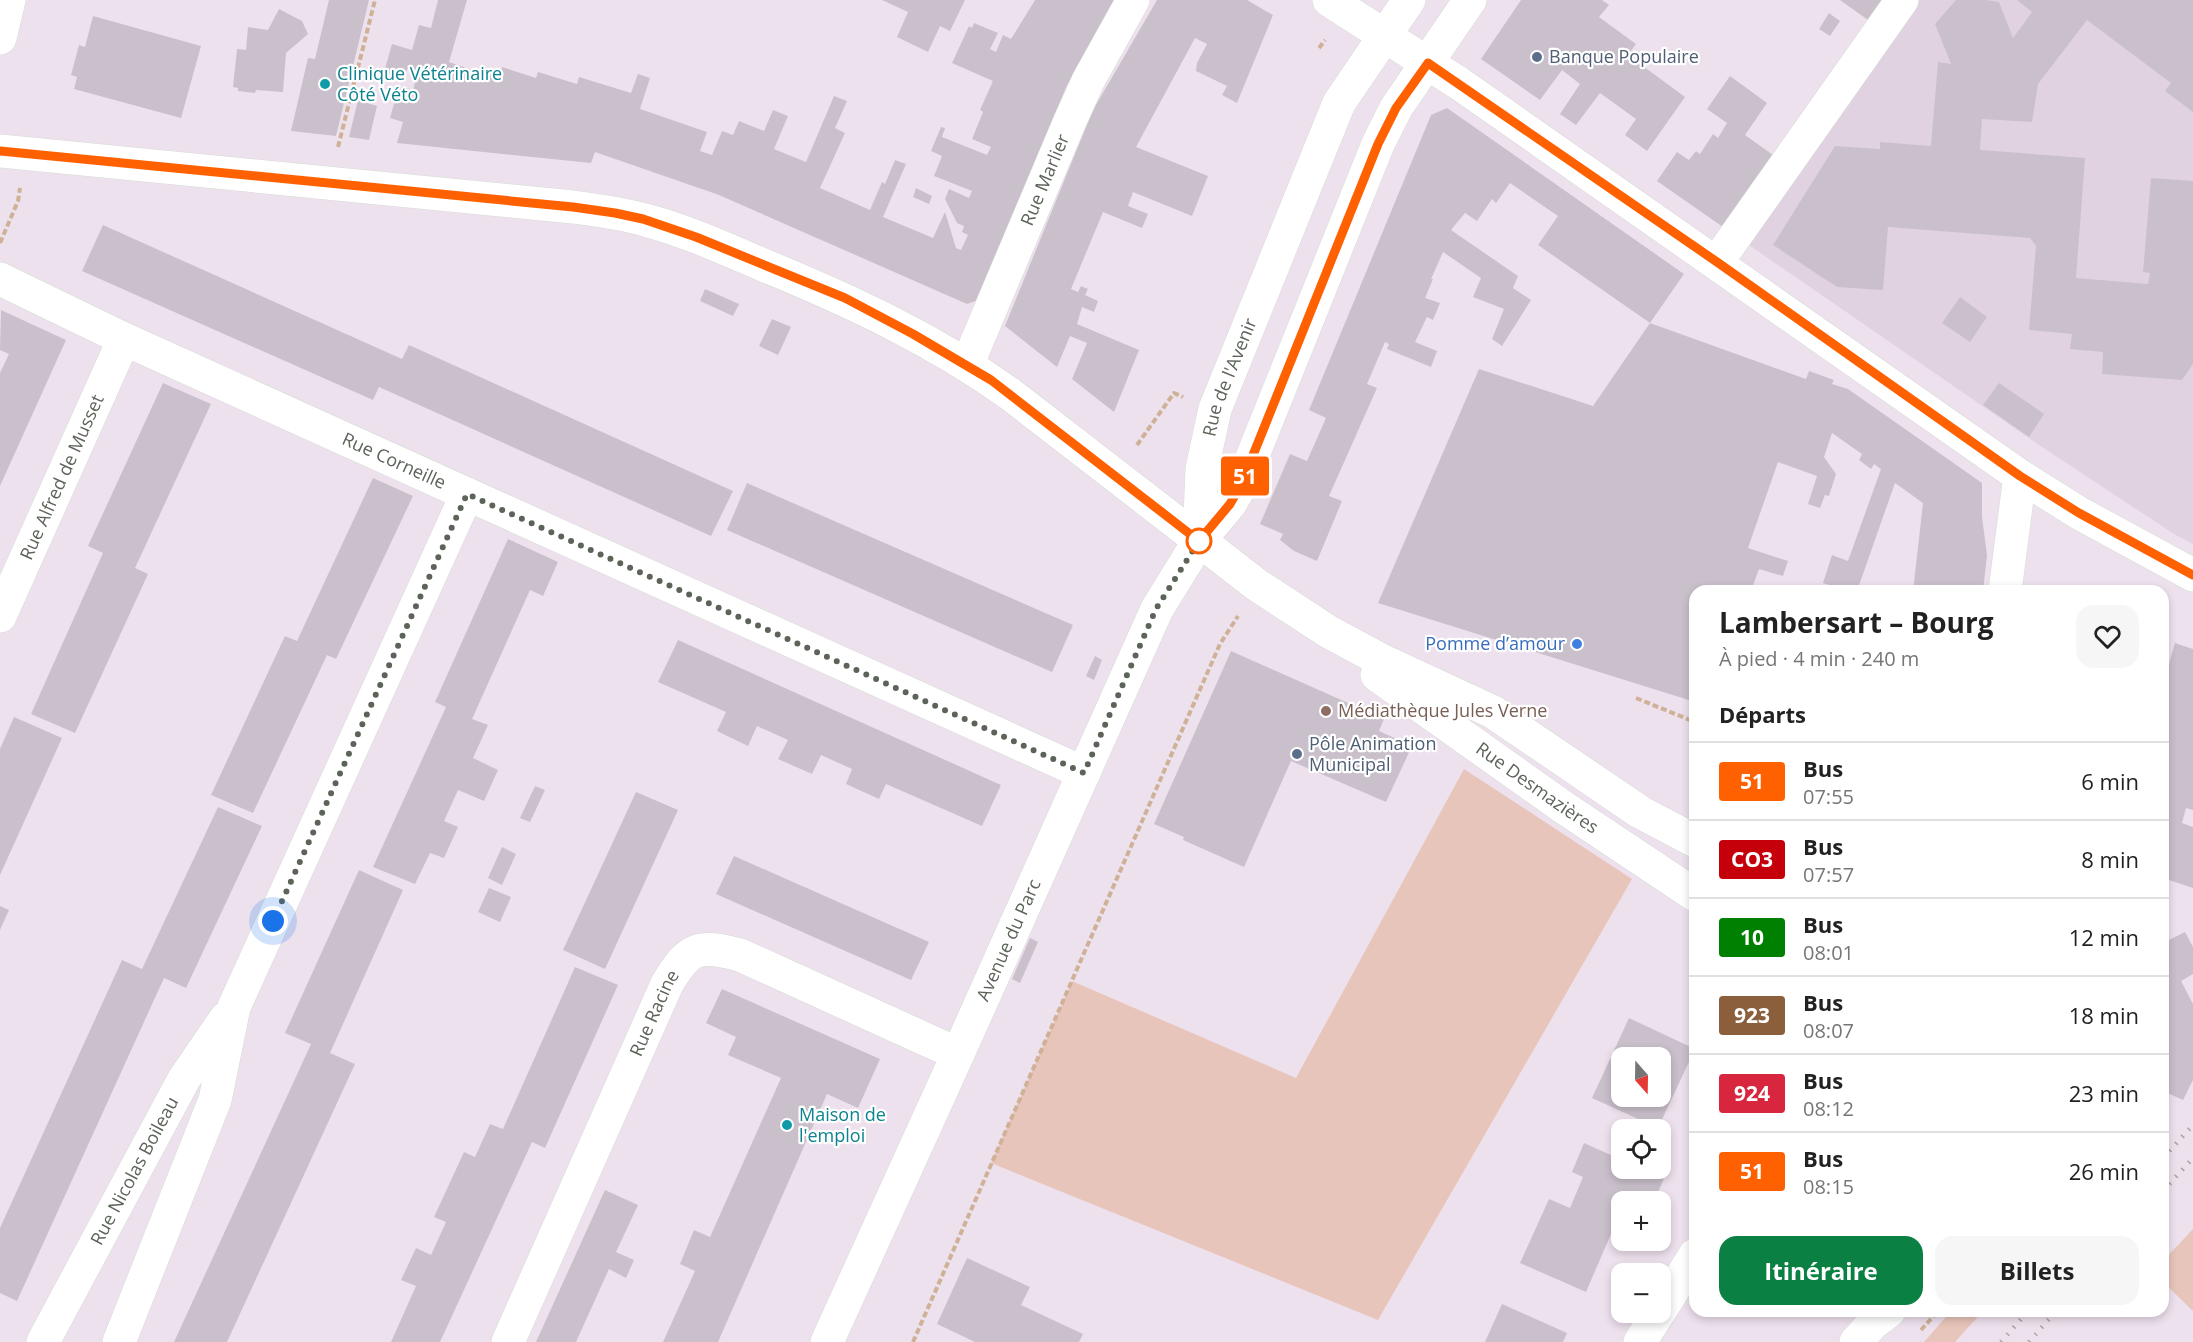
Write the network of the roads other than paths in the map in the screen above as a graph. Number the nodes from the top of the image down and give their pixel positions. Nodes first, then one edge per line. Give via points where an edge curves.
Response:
1 (9, 0) edge
2 (1134, 0) edge
3 (1329, 0) edge
4 (1408, 0) edge
5 (1470, 0) edge
6 (1902, 0) edge
7 (1384, 35) junction
8 (0, 38) edge
9 (1428, 63) junction
10 (14, 152) edge
11 (1717, 262) junction
12 (0, 279) edge
13 (124, 339) junction
14 (968, 365) junction
15 (2020, 476) junction
16 (467, 494) junction
17 (1199, 541) junction
18 (2193, 574) edge
19 (2006, 585) edge
20 (0, 616) edge
21 (1329, 632) junction
22 (1084, 773) junction
23 (1689, 838) edge
24 (1689, 891) edge
25 (234, 1007) junction
26 (958, 1054) junction
27 (1689, 1265) edge
28 (1671, 1294) edge
29 (1653, 1323) edge
30 (43, 1342) edge
31 (119, 1342) edge
32 (508, 1342) edge
33 (827, 1342) edge
34 (1640, 1342) edge

1 - 8 street
2 - 14 street, Rue Marlier via 1088,81
3 - 7 street
4 - 7 street, Rue de l'Avenir
5 - 9 street
6 - 11 street
7 - 9 street
7 - 17 street, Rue de l'Avenir via 1339,103 1215,409 1202,469
9 - 11 street
9 - 17 street via 1396,108 1378,144 1241,485
10 - 14 street, Rue Desmazières via 573,207 643,219 845,298
11 - 15 street
12 - 13 street, Rue Corneille
13 - 16 street, Rue Corneille
13 - 20 street, Rue Alfred de Musset
14 - 17 street, Rue Desmazières
15 - 18 street via 2079,513
15 - 19 street
16 - 22 street, Rue Corneille
16 - 25 street, Rue Nicolas Boileau
17 - 21 street, Rue Desmazières
17 - 22 street, Avenue du Parc via 1156,609
21 - 23 street, Rue Desmazières via 1493,712 1640,812
21 - 24 street, Rue Desmazières via 1432,716
22 - 26 street, Avenue du Parc
25 - 30 street, Rue Nicolas Boileau via 184,1079
25 - 31 street, Rue Nicolas Boileau via 215,1100
26 - 32 street, Rue Racine via 740,955 715,948 698,950 681,962 667,984
26 - 33 street, Avenue du Parc
27 - 28 street
29 - 34 street

